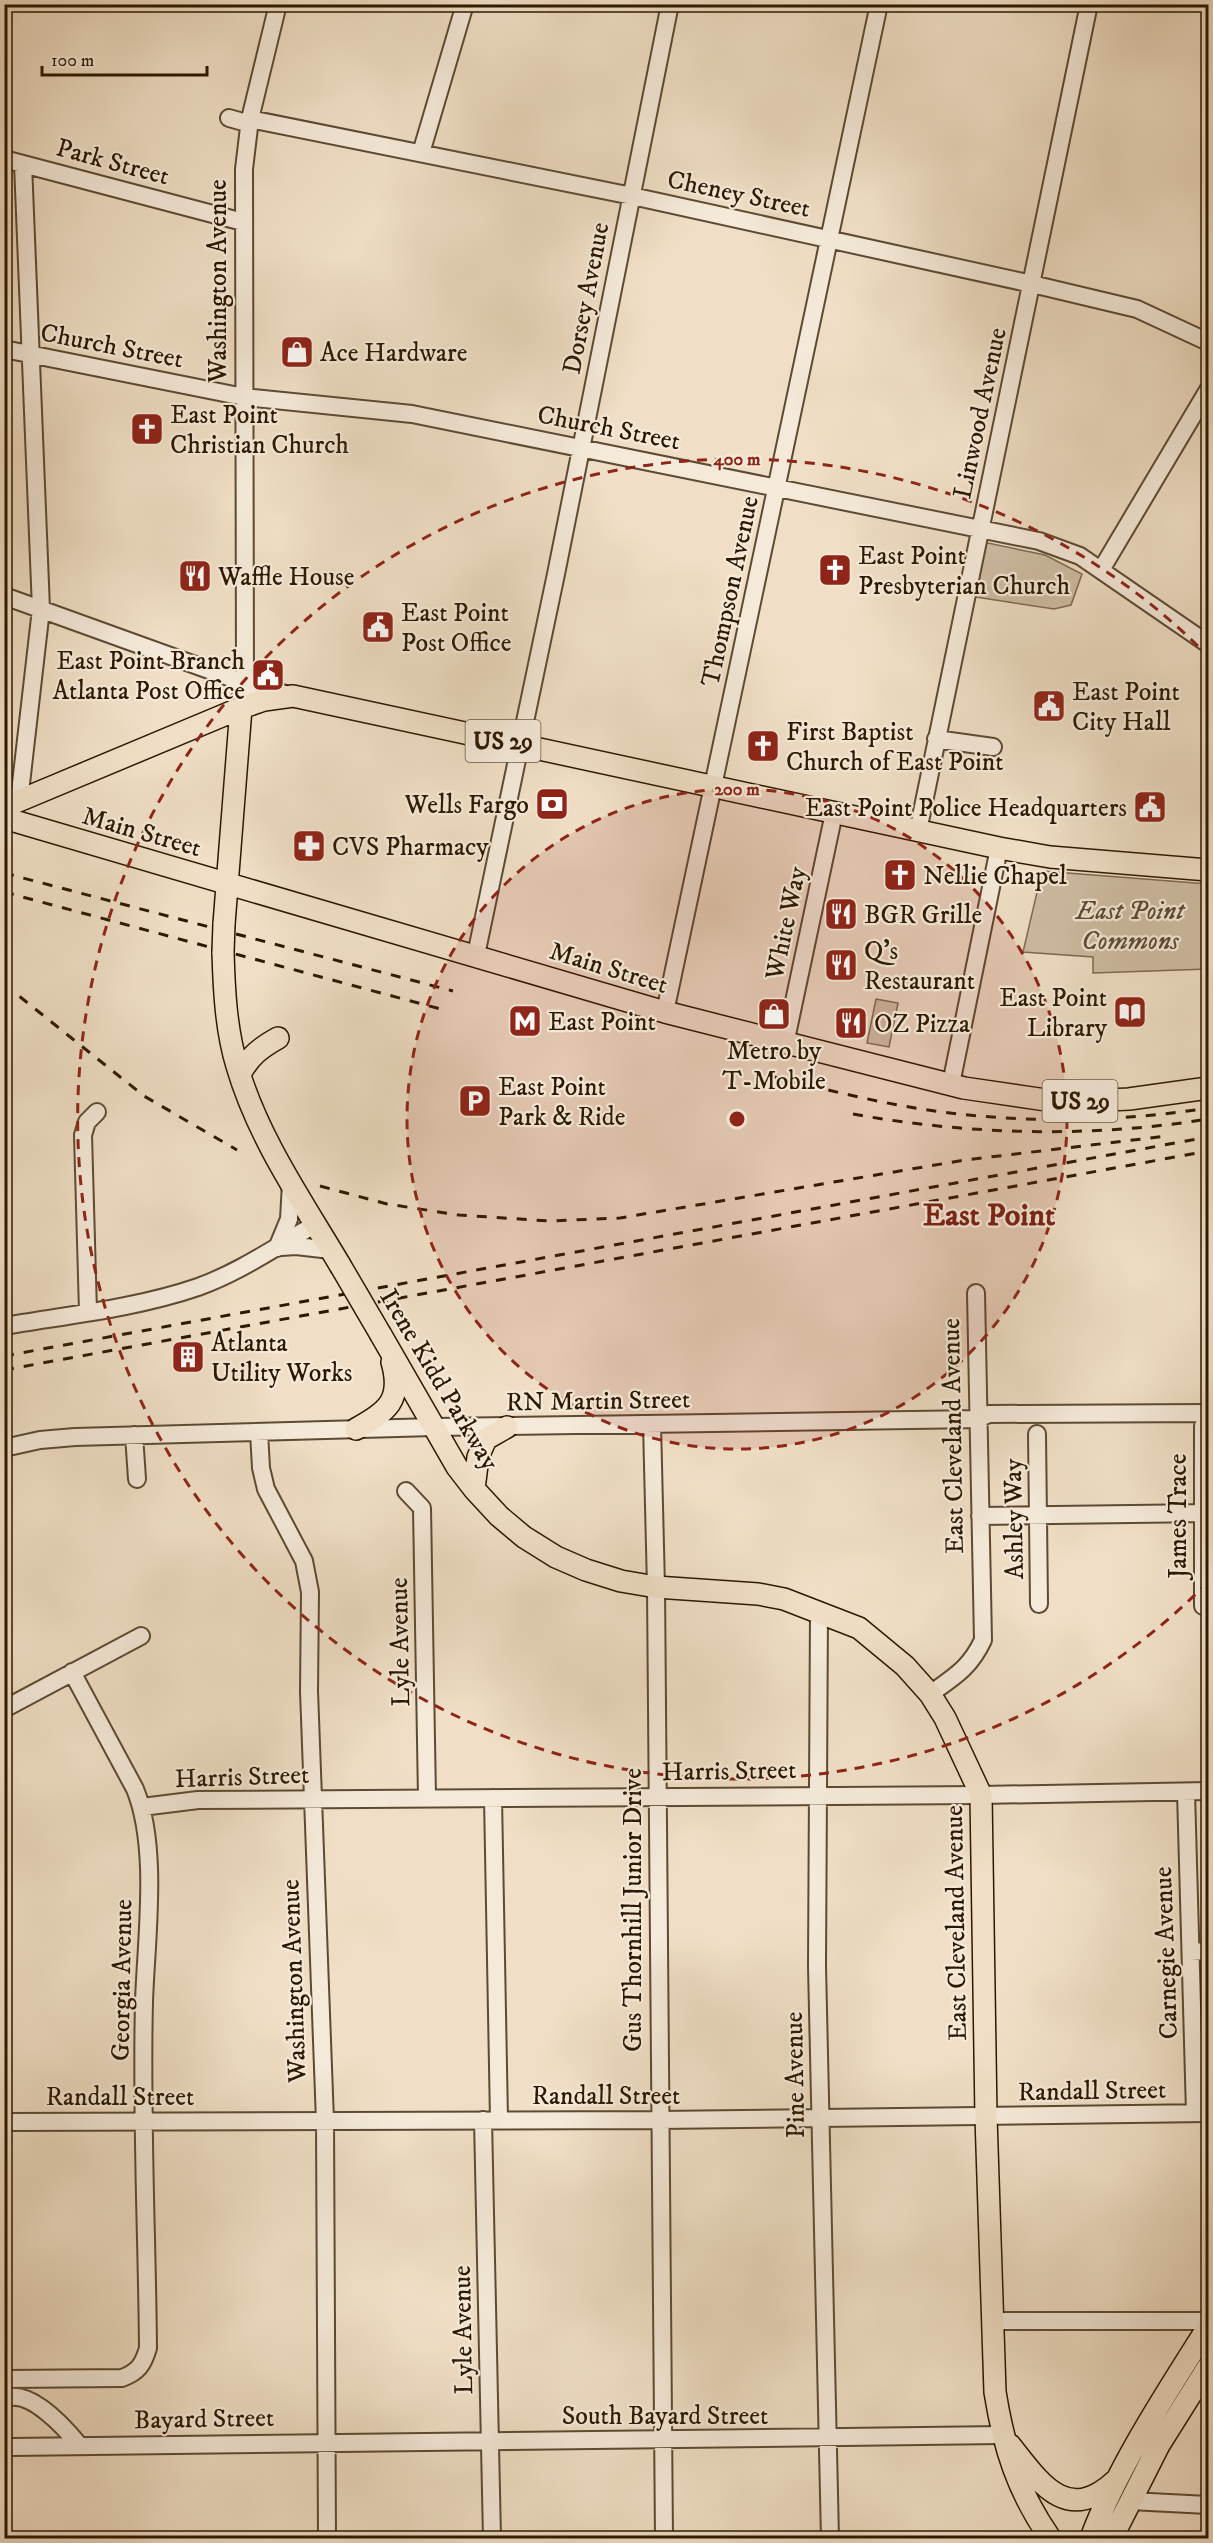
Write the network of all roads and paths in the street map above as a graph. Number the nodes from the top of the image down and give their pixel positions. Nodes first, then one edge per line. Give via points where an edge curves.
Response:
1 (278, 4) edge
2 (465, 4) edge
3 (670, 4) edge
4 (879, 4) edge
5 (1089, 4) edge
6 (229, 118) dead end
7 (250, 122) junction
8 (421, 153) junction
9 (4, 159) edge
10 (23, 164) junction
11 (632, 196) junction
12 (243, 222) junction
13 (830, 239) junction
14 (1032, 284) junction
15 (1209, 342) edge
16 (4, 349) edge
17 (31, 355) junction
18 (1209, 390) edge
19 (244, 397) junction
20 (581, 447) junction
21 (777, 487) junction
22 (981, 529) junction
23 (1101, 570) junction
24 (4, 596) edge
25 (41, 609) junction
26 (1209, 645) edge
27 (245, 683) junction
28 (293, 696) junction
29 (242, 708) junction
30 (936, 739) junction
31 (519, 745) junction
32 (993, 747) dead end
33 (714, 787) junction
34 (12, 804) edge
35 (834, 813) junction
36 (4, 818) edge
37 (918, 831) junction
38 (999, 848) junction
39 (1209, 870) edge
40 (228, 884) junction
41 (476, 955) junction
42 (665, 1012) junction
43 (278, 1038) dead end
44 (785, 1044) junction
45 (240, 1074) junction
46 (951, 1084) junction
47 (1209, 1088) edge
48 (97, 1112) dead end
49 (291, 1182) junction
50 (316, 1224) junction
51 (277, 1248) junction
52 (336, 1257) junction
53 (976, 1293) dead end
54 (88, 1312) junction
55 (4, 1326) edge
56 (384, 1340) junction
57 (978, 1419) junction
58 (1206, 1420) edge
59 (652, 1424) junction
60 (507, 1426) junction
61 (434, 1428) junction
62 (356, 1430) junction
63 (259, 1432) junction
64 (1038, 1434) dead end
65 (135, 1435) junction
66 (4, 1448) edge
67 (137, 1479) dead end
68 (474, 1489) junction
69 (406, 1491) dead end
70 (1206, 1513) edge
71 (1038, 1515) junction
72 (980, 1516) junction
73 (656, 1587) junction
74 (1039, 1604) dead end
75 (1203, 1606) dead end
76 (819, 1611) junction
77 (141, 1636) dead end
78 (72, 1672) junction
79 (930, 1694) junction
80 (4, 1709) edge
81 (1209, 1791) edge
82 (1186, 1792) junction
83 (817, 1795) junction
84 (981, 1795) junction
85 (657, 1796) junction
86 (427, 1798) junction
87 (493, 1798) junction
88 (313, 1799) junction
89 (142, 1807) junction
90 (1191, 1952) junction
91 (1209, 1952) edge
92 (1202, 2113) edge
93 (986, 2117) junction
94 (821, 2119) junction
95 (491, 2120) junction
96 (660, 2120) junction
97 (145, 2121) junction
98 (325, 2121) junction
99 (4, 2122) edge
100 (994, 2321) junction
101 (1209, 2321) edge
102 (1209, 2327) edge
103 (1209, 2367) edge
104 (134, 2373) joint
105 (4, 2379) edge
106 (4, 2399) edge
107 (1002, 2435) junction
108 (829, 2439) junction
109 (662, 2440) junction
110 (328, 2442) junction
111 (491, 2442) junction
112 (4, 2444) edge
113 (80, 2446) junction
114 (1121, 2474) junction
115 (1130, 2501) junction
116 (1209, 2505) edge
117 (327, 2538) edge
118 (492, 2538) edge
119 (663, 2538) edge
120 (830, 2538) edge
121 (1050, 2538) edge
122 (1091, 2538) edge
123 (1112, 2538) edge

1 - 7 street, Washington Avenue
2 - 8 street
3 - 11 street, Dorsey Avenue
4 - 13 street, Thompson Avenue
5 - 14 street, Linwood Avenue
6 - 7 street, Cheney Street
7 - 8 street, Cheney Street
7 - 12 street, Washington Avenue
8 - 11 street, Cheney Street
9 - 10 street, Park Street
10 - 12 street, Park Street
10 - 17 street
11 - 13 street, Cheney Street
11 - 20 street, Dorsey Avenue
12 - 19 street, Washington Avenue
13 - 14 street, Cheney Street
13 - 21 street, Thompson Avenue
14 - 15 street, Cheney Street via 1137,309
14 - 22 street, Linwood Avenue
16 - 17 street, Church Street
17 - 19 street, Church Street
17 - 25 street
18 - 23 street
19 - 20 street, Church Street via 412,414
19 - 27 street, Washington Avenue
20 - 21 street, Church Street
20 - 31 street, Dorsey Avenue
21 - 22 street, Church Street
21 - 33 street, Thompson Avenue
22 - 23 street, Church Street via 1060,547
22 - 30 street, Linwood Avenue
23 - 26 street, Church Street
24 - 25 street
25 - 27 street
25 - 34 street
27 - 28 street
27 - 29 street, Washington Avenue
28 - 29 main road, US 29
28 - 31 main road, US 29
29 - 34 main road, US 29
29 - 40 main road, Washington Avenue
30 - 32 street
30 - 37 street, Linwood Avenue
31 - 33 main road, US 29
31 - 41 street, Dorsey Avenue
33 - 35 main road, US 29
33 - 42 street, Thompson Avenue
35 - 37 main road, US 29
35 - 44 street, White Way
36 - 40 main road, Main Street / US 29
37 - 38 main road, US 29
38 - 39 main road, US 29 via 1050,857
38 - 46 street
40 - 41 main road, Main Street / US 29
40 - 45 main road, Irene Kidd Parkway, bridge via 223,952 229,1023
41 - 42 main road, Main Street / US 29
42 - 44 main road, Main Street / US 29
43 - 45 main road via 249,1057
44 - 46 main road, Main Street / US 29
45 - 49 main road, Irene Kidd Parkway via 250,1105
46 - 47 main road, Main Street / US 29 via 1004,1095 1088,1101 1129,1100
48 - 54 street via 87,1122 83,1135
49 - 50 main road, Irene Kidd Parkway
49 - 51 street via 289,1219
50 - 51 street
50 - 52 main road, Irene Kidd Parkway
51 - 52 street via 296,1246
51 - 54 street via 200,1286
52 - 56 main road, Irene Kidd Parkway, bridge
53 - 57 street, East Cleveland Avenue
54 - 55 street
56 - 61 main road, Irene Kidd Parkway
56 - 62 main road via 397,1380 394,1396 382,1414
57 - 58 street, RN Martin Street via 989,1414
57 - 59 street, RN Martin Street
57 - 72 street, East Cleveland Avenue
58 - 70 street, James Trace
59 - 60 street, RN Martin Street
59 - 73 street, Gus Thornhill Junior Drive
60 - 61 street, RN Martin Street
60 - 68 main road via 486,1439 478,1456
61 - 62 street, RN Martin Street
61 - 68 main road, Irene Kidd Parkway
62 - 63 street, RN Martin Street
63 - 65 street, RN Martin Street
63 - 88 street, Washington Avenue via 266,1489 303,1560 310,1592
64 - 71 street, Ashley Way
65 - 66 street, RN Martin Street via 40,1440
65 - 67 street
68 - 73 main road, Irene Kidd Parkway via 524,1537 556,1557 621,1581
69 - 86 street, Lyle Avenue via 422,1508
70 - 71 street
70 - 75 street, James Trace
71 - 72 street
71 - 74 street, Ashley Way
72 - 79 street, East Cleveland Avenue via 983,1640 966,1668
73 - 76 main road, Irene Kidd Parkway via 758,1594
73 - 85 street, Gus Thornhill Junior Drive
76 - 79 main road, Irene Kidd Parkway via 860,1628 905,1666
76 - 83 street, Pine Avenue
77 - 78 street
78 - 80 street
78 - 89 street, Georgia Avenue
79 - 84 main road, East Cleveland Avenue
81 - 82 street, Harris Street
82 - 84 street, Harris Street
82 - 90 street, Carnegie Avenue
83 - 84 street, Harris Street
83 - 85 street, Harris Street
83 - 94 street, Pine Avenue
84 - 93 main road, East Cleveland Avenue
85 - 87 street, Harris Street
85 - 96 street, Gus Thornhill Junior Drive
86 - 87 street, Harris Street
86 - 88 street, Harris Street
87 - 95 street, Lyle Avenue
88 - 89 street, Harris Street via 198,1800
88 - 98 street, Washington Avenue
89 - 97 street, Georgia Avenue via 147,1833 148,1922
90 - 91 street
90 - 92 street, Carnegie Avenue
92 - 93 street, Randall Street
93 - 94 street, Randall Street
93 - 100 main road, East Cleveland Avenue
94 - 96 street, Randall Street
94 - 108 street, Pine Avenue
95 - 96 street, Randall Street
95 - 98 street, Randall Street
95 - 111 street, Lyle Avenue
96 - 109 street, Gus Thornhill Junior Drive
97 - 98 street, Randall Street
97 - 99 street, Randall Street
97 - 104 street, Georgia Avenue via 148,2349 143,2364
98 - 110 street, Washington Avenue
100 - 101 street
100 - 107 main road, East Cleveland Avenue via 995,2392
102 - 114 main road
103 - 115 main road via 1159,2445
104 - 105 street, Bayard Street via 122,2378
106 - 113 street via 29,2399 65,2428
107 - 108 street, South Bayard Street
107 - 114 main road via 1038,2480 1065,2499 1096,2496
107 - 121 main road, East Cleveland Avenue via 1015,2477
108 - 109 street, South Bayard Street
108 - 120 street, Pine Avenue
109 - 111 street, South Bayard Street
109 - 119 street, Gus Thornhill Junior Drive
110 - 111 street, South Bayard Street
110 - 113 street, Bayard Street
110 - 117 street, Washington Avenue
111 - 118 street, Lyle Avenue
112 - 113 street, Bayard Street
114 - 122 main road
115 - 116 street
115 - 123 main road

